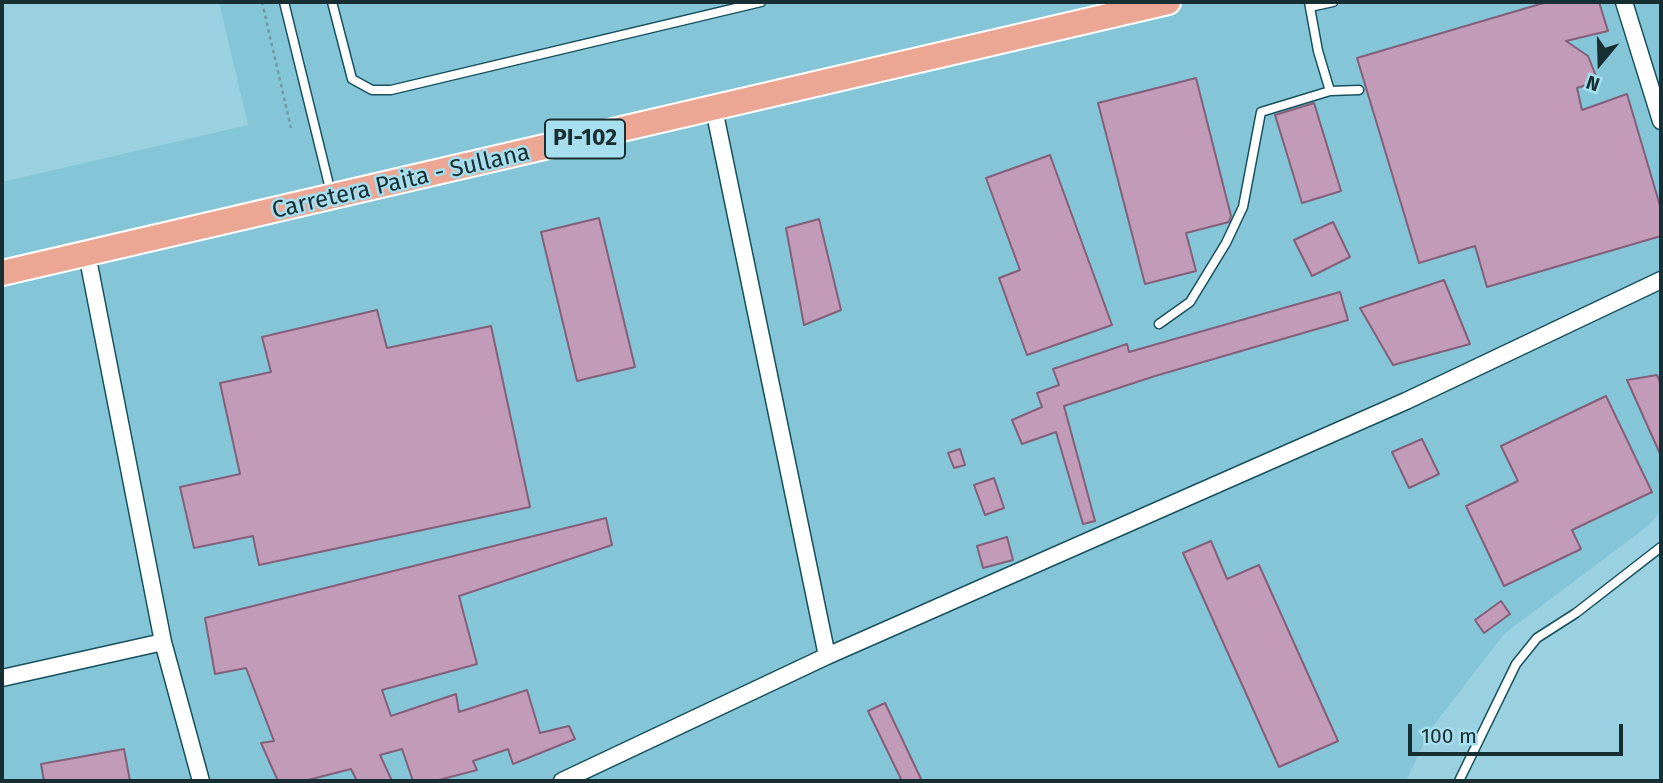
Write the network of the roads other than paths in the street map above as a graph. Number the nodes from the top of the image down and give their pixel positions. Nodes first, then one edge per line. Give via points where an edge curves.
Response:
1 (284, 2) edge
2 (331, 2) edge
3 (761, 2) edge
4 (1168, 2) edge
5 (1333, 2) edge
6 (1624, 2) edge
7 (1309, 4) edge
8 (1359, 90) dead end
9 (1330, 92) junction
10 (714, 109) junction
11 (1661, 121) edge
12 (333, 198) junction
13 (88, 254) junction
14 (2, 274) edge
15 (1661, 280) edge
16 (1159, 324) dead end
17 (1661, 547) edge
18 (163, 642) junction
19 (827, 656) junction
20 (2, 678) edge
21 (201, 781) edge
22 (562, 781) edge
23 (1459, 781) edge

1 - 12 lane
2 - 3 lane via 352,79 372,90 391,90
4 - 10 main road, Carretera Paita - Sullana / PI-102
5 - 7 lane
6 - 11 street
7 - 9 lane
8 - 9 lane
9 - 16 lane via 1261,112 1243,207 1226,243 1190,302
10 - 12 main road, Carretera Paita - Sullana / PI-102
10 - 19 street
12 - 13 main road, Carretera Paita - Sullana / PI-102
13 - 14 main road, Carretera Paita - Sullana / PI-102
13 - 18 street
15 - 19 street via 1406,401
17 - 23 lane via 1538,638 1516,664
18 - 20 street
18 - 21 street
19 - 22 street

